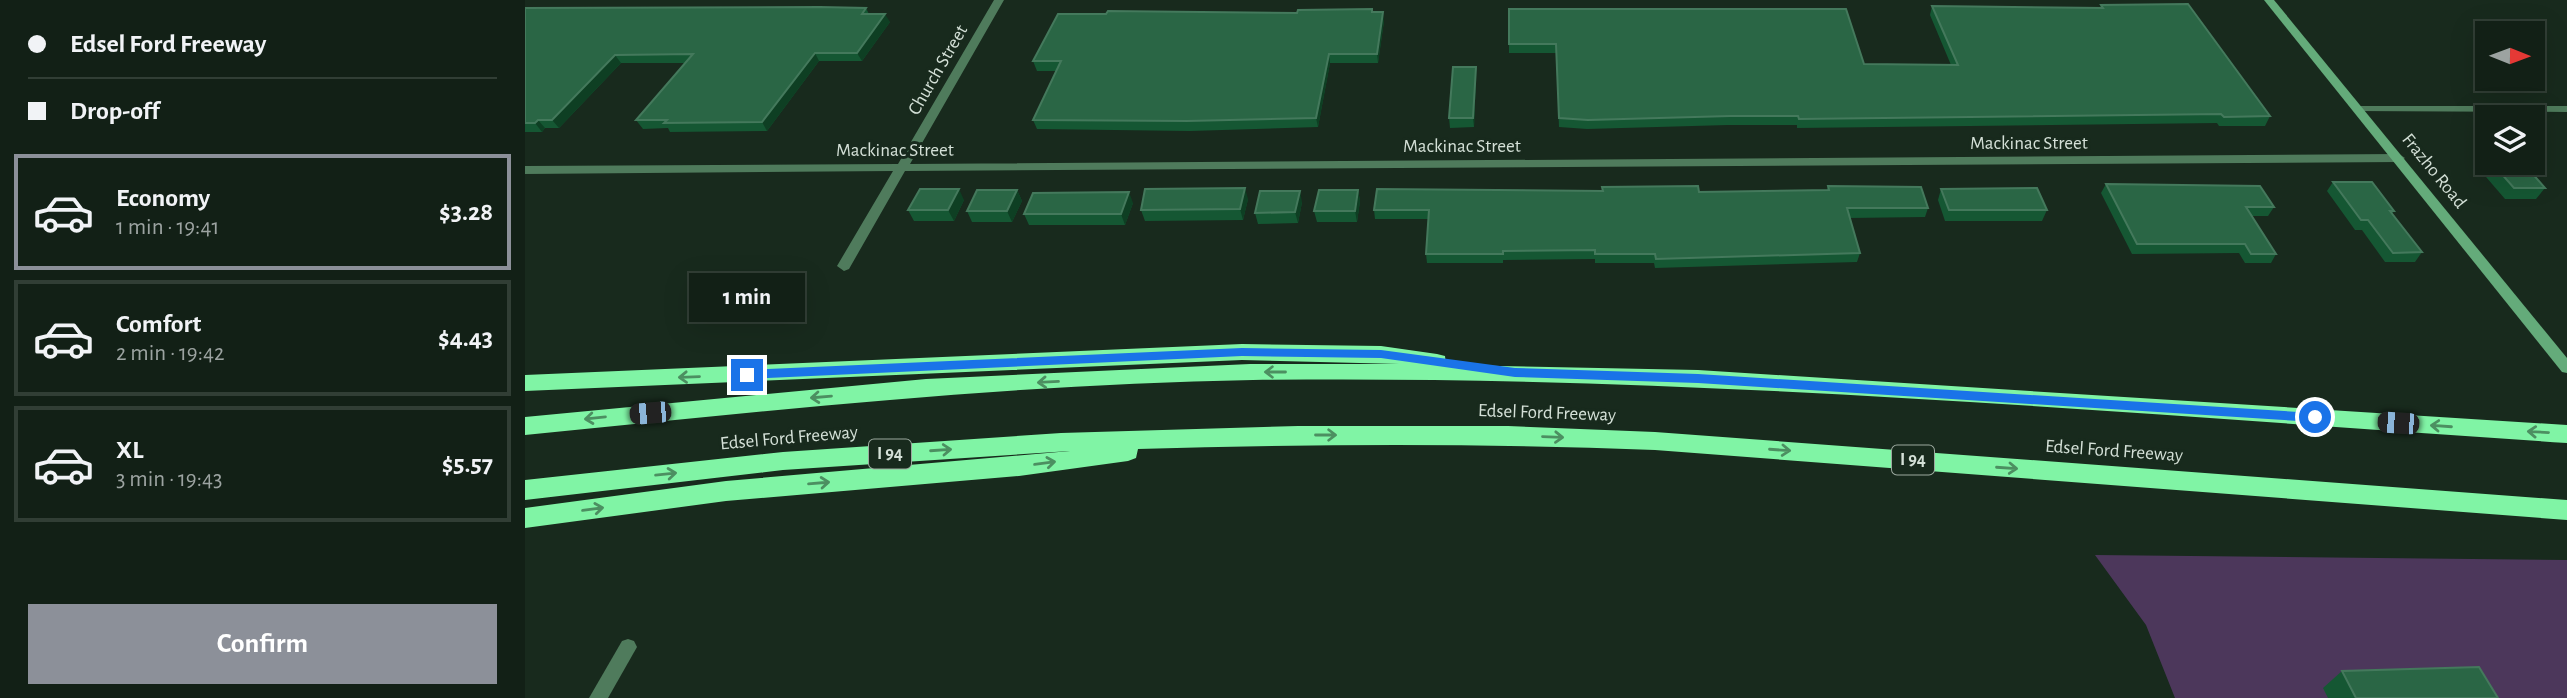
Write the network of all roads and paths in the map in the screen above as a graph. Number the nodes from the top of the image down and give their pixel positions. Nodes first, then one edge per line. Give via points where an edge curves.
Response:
1 (999, 0) edge
2 (2269, 0) edge
3 (2359, 109) junction
4 (2567, 109) edge
5 (2399, 158) junction
6 (902, 168) junction
7 (525, 170) edge
8 (843, 266) dead end
9 (2566, 366) edge
10 (1515, 373) junction
11 (525, 383) edge
12 (525, 426) edge
13 (2567, 434) edge
14 (1257, 435) junction
15 (525, 490) edge
16 (2567, 510) edge
17 (525, 518) edge
18 (628, 648) dead end
19 (598, 698) edge

1 - 6 street, Church Street
2 - 3 street, Frazho Road
3 - 4 street
3 - 5 street, Frazho Road
5 - 6 street, Mackinac Street
5 - 9 street, Frazho Road
6 - 7 street, Mackinac Street
6 - 8 street, Church Street
10 -> 11 highway via 1381,354 1242,352
10 -> 12 highway, Edsel Ford Freeway via 1250,372 926,387
13 -> 10 highway, Edsel Ford Freeway via 1807,385
15 -> 14 highway, Edsel Ford Freeway / I 94 via 797,460 1061,442
14 -> 16 highway, Edsel Ford Freeway / I 94 via 1508,435 1655,441
17 -> 14 highway via 726,491 1019,467
18 - 19 street

